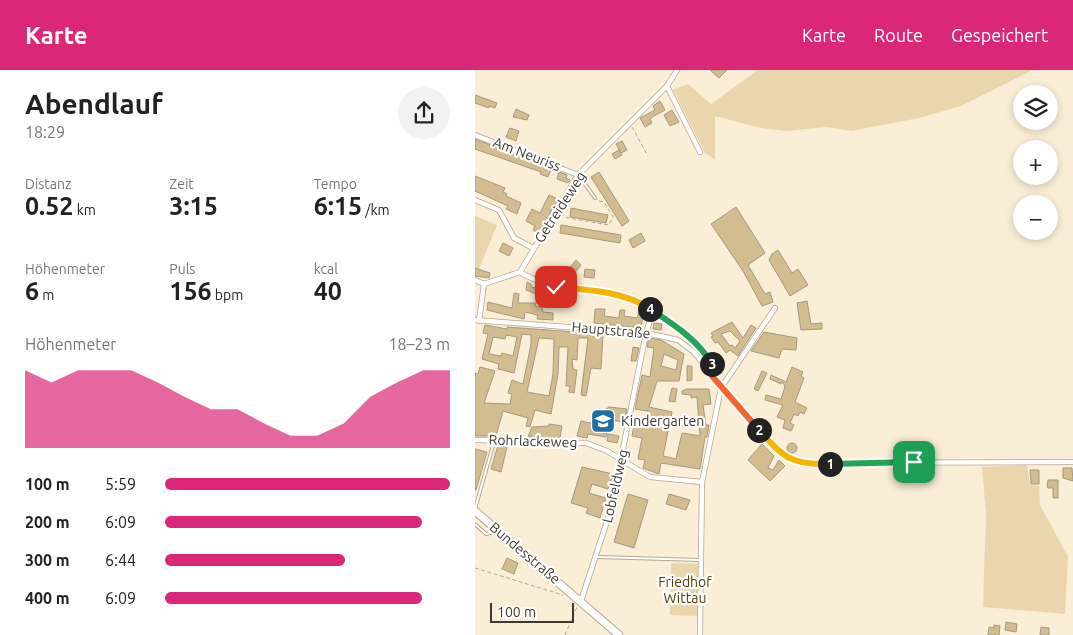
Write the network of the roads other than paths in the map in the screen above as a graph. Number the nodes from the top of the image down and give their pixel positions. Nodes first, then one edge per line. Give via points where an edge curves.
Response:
1 (677, 70) edge
2 (667, 86) junction
3 (475, 135) edge
4 (701, 152) dead end
5 (578, 175) junction
6 (595, 198) road end
7 (475, 200) edge
8 (533, 248) junction
9 (520, 272) junction
10 (475, 280) edge
11 (484, 284) junction
12 (775, 308) dead end
13 (653, 311) junction
14 (477, 320) edge
15 (646, 333) junction
16 (712, 376) junction
17 (721, 388) junction
18 (475, 440) edge
19 (495, 440) junction
20 (621, 460) junction
21 (1073, 462) edge
22 (702, 482) junction
23 (475, 510) edge
24 (476, 525) edge
25 (499, 532) junction
26 (597, 557) junction
27 (702, 560) junction
28 (581, 601) junction
29 (619, 635) edge
30 (700, 635) edge

1 - 2 street, Getreideweg
2 - 4 street
2 - 5 street, Getreideweg
3 - 5 street, Am Neuriss
5 - 6 lane
5 - 8 street, Getreideweg
7 - 8 street via 499,210 514,238
8 - 9 street, Getreideweg
9 - 11 street
9 - 13 street via 534,281 605,293 643,304
10 - 11 street
11 - 14 street
12 - 17 street
13 - 15 street, Lobfeldweg
13 - 16 street via 703,349 712,364
14 - 15 street, Hauptstraße
15 - 16 street, Hauptstraße via 677,340 694,352
15 - 20 street, Lobfeldweg
16 - 17 street, Hauptstraße
17 - 21 street, Hauptstraße via 785,457 799,463
17 - 22 street
18 - 19 street, Rohrlackeweg
19 - 20 street, Rohrlackeweg via 586,443
19 - 23 lane
20 - 22 street, Rohrlackeweg via 650,477
20 - 26 street, Lobfeldweg
22 - 27 street
23 - 25 main road, Bundesstraße
24 - 25 lane via 486,534
25 - 28 main road, Bundesstraße
26 - 27 lane
26 - 28 street, Lobfeldweg
27 - 30 street
28 - 29 main road, Bundesstraße

